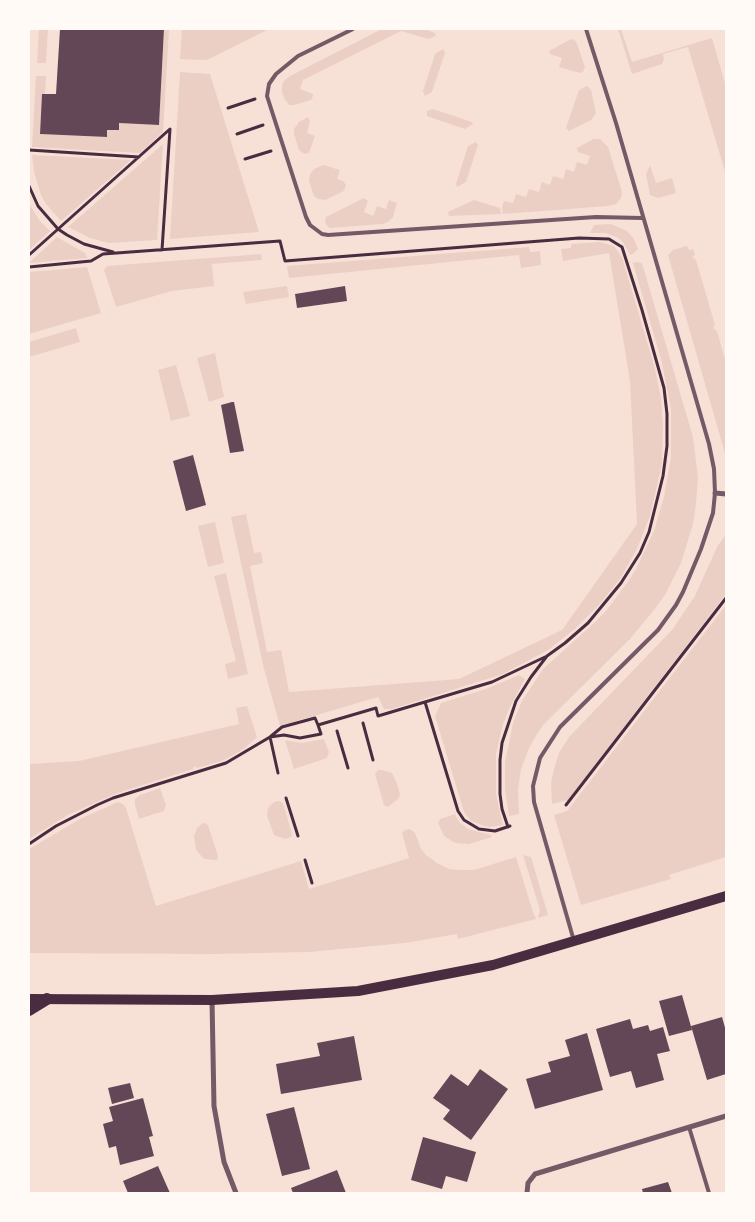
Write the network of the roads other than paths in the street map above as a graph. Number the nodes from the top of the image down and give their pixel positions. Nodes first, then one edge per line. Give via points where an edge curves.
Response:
1 (353, 29) edge
2 (586, 29) edge
3 (642, 218) junction
4 (715, 493) junction
5 (726, 494) edge
6 (726, 896) edge
7 (574, 941) junction
8 (29, 999) edge
9 (47, 999) junction
10 (212, 1000) junction
11 (29, 1010) edge
12 (726, 1116) edge
13 (689, 1127) junction
14 (236, 1193) edge
15 (527, 1193) edge
16 (709, 1193) edge

1 - 3 lane via 286,65 269,84 267,96 306,217 322,234 596,217
2 - 3 lane
3 - 4 lane via 709,444
4 - 5 street
4 - 7 lane via 713,512 701,550 676,605 658,630 560,727 540,758 533,786 534,802
6 - 7 main road
7 - 10 main road via 493,966 358,991
8 - 9 main road
9 - 10 main road
9 - 11 main road
10 - 14 street via 214,1106 224,1162
12 - 13 street
13 - 15 street via 535,1174 528,1183
13 - 16 lane

